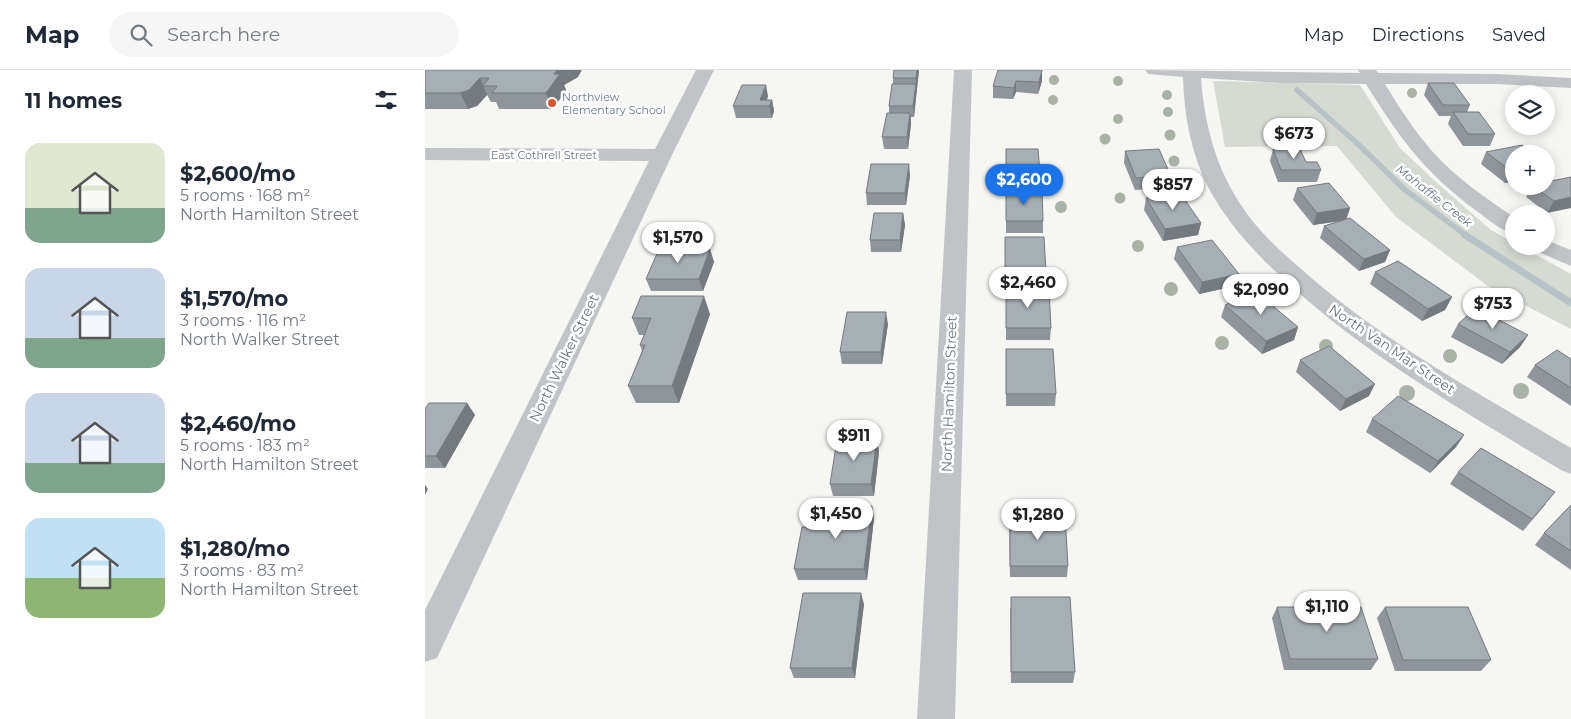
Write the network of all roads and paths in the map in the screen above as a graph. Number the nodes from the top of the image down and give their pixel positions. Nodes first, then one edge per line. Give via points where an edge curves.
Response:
1 (705, 70) edge
2 (963, 70) edge
3 (1154, 70) edge
4 (1191, 72) edge
5 (1369, 74) edge
6 (1571, 83) edge
7 (425, 154) edge
8 (662, 155) junction
9 (1505, 220) edge
10 (1555, 251) edge
11 (1571, 259) edge
12 (1571, 462) edge
13 (425, 646) edge
14 (936, 719) edge

1 - 8 street, North Walker Street
2 - 14 street, North Hamilton Street
3 - 4 street
4 - 5 street via 1281,78
4 - 12 street, North Van Mar Street via 1195,117 1202,146 1219,187 1238,217 1268,252 1339,316 1385,348
5 - 6 street
5 - 9 street via 1426,156 1449,178
7 - 8 street, East Cothrell Street
8 - 13 street, North Walker Street
10 - 11 street

